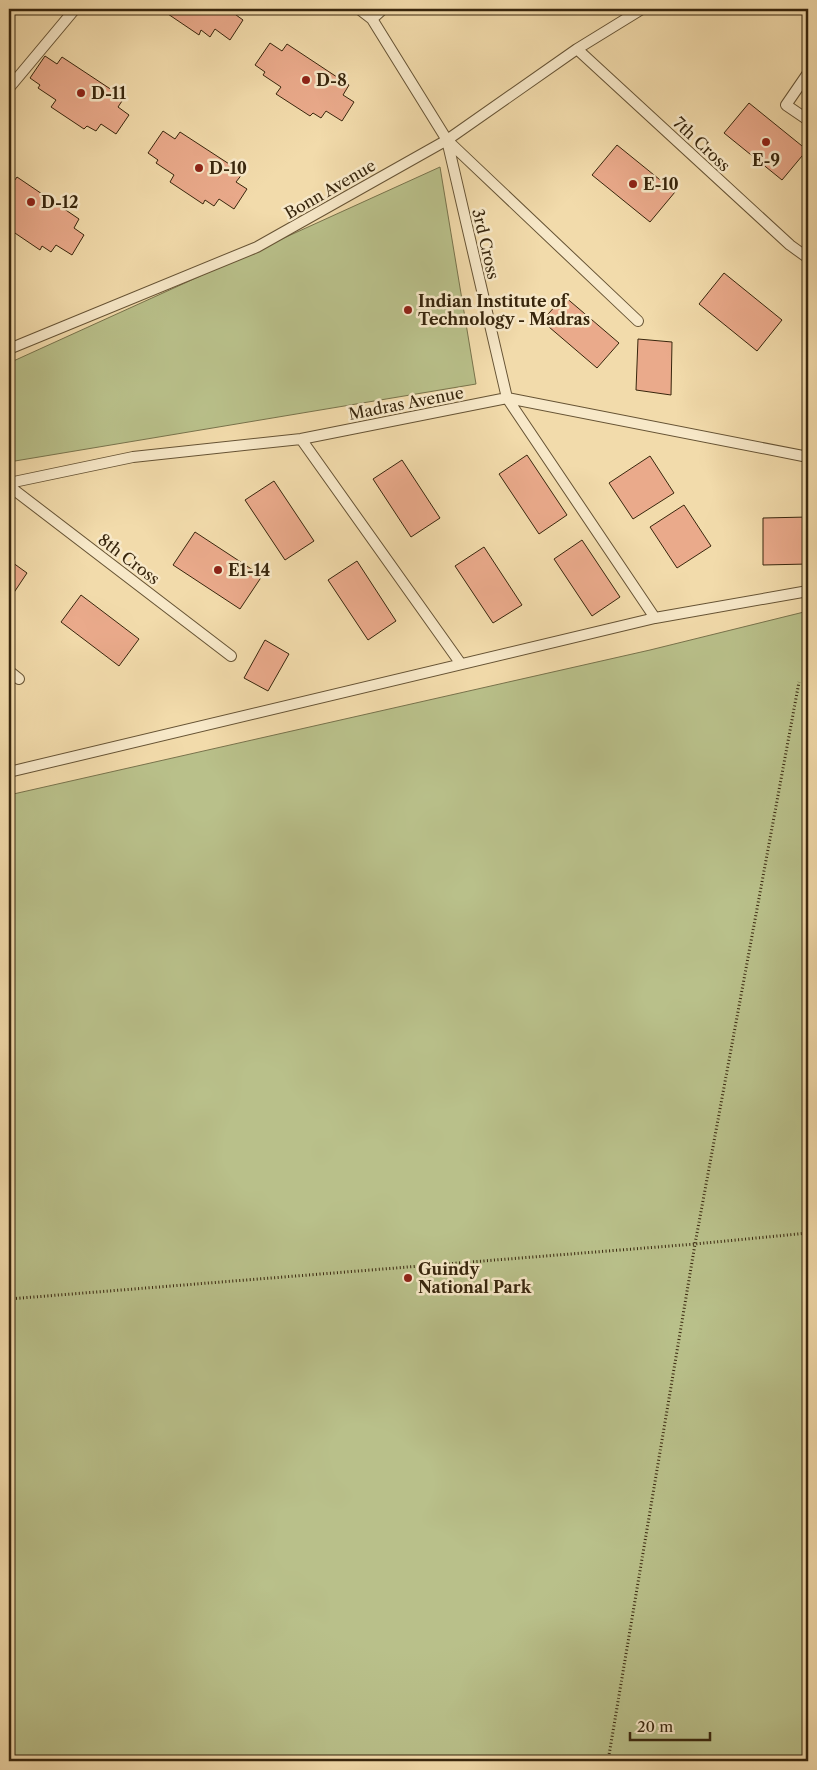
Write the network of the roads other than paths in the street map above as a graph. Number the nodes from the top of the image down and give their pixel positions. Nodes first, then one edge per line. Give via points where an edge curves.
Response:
1 (75, 9) edge
2 (358, 9) edge
3 (383, 9) edge
4 (642, 9) edge
5 (372, 19) junction
6 (577, 49) junction
7 (808, 73) edge
8 (9, 88) edge
9 (808, 120) edge
10 (447, 140) junction
11 (808, 258) edge
12 (638, 321) dead end
13 (9, 349) edge
14 (507, 398) junction
15 (301, 439) junction
16 (808, 457) edge
17 (9, 485) edge
18 (808, 591) edge
19 (656, 618) junction
20 (231, 656) dead end
21 (461, 664) junction
22 (9, 671) edge
23 (19, 679) dead end
24 (9, 772) edge

1 - 8 lane
2 - 5 lane, 3rd Cross
3 - 5 lane
4 - 6 lane, Bonn Avenue
5 - 10 lane, 3rd Cross
6 - 10 lane, Bonn Avenue
6 - 11 lane, 7th Cross via 790,246
7 - 9 lane via 786,106
10 - 12 lane
10 - 13 lane, Bonn Avenue via 257,247
10 - 14 lane, 3rd Cross
14 - 15 lane, Madras Avenue
14 - 16 lane, Madras Avenue
14 - 19 lane, 3rd Cross
15 - 17 lane, Madras Avenue via 133,457
15 - 21 lane
17 - 20 lane, 8th Cross
18 - 19 lane
19 - 21 lane
21 - 24 lane
22 - 23 lane

